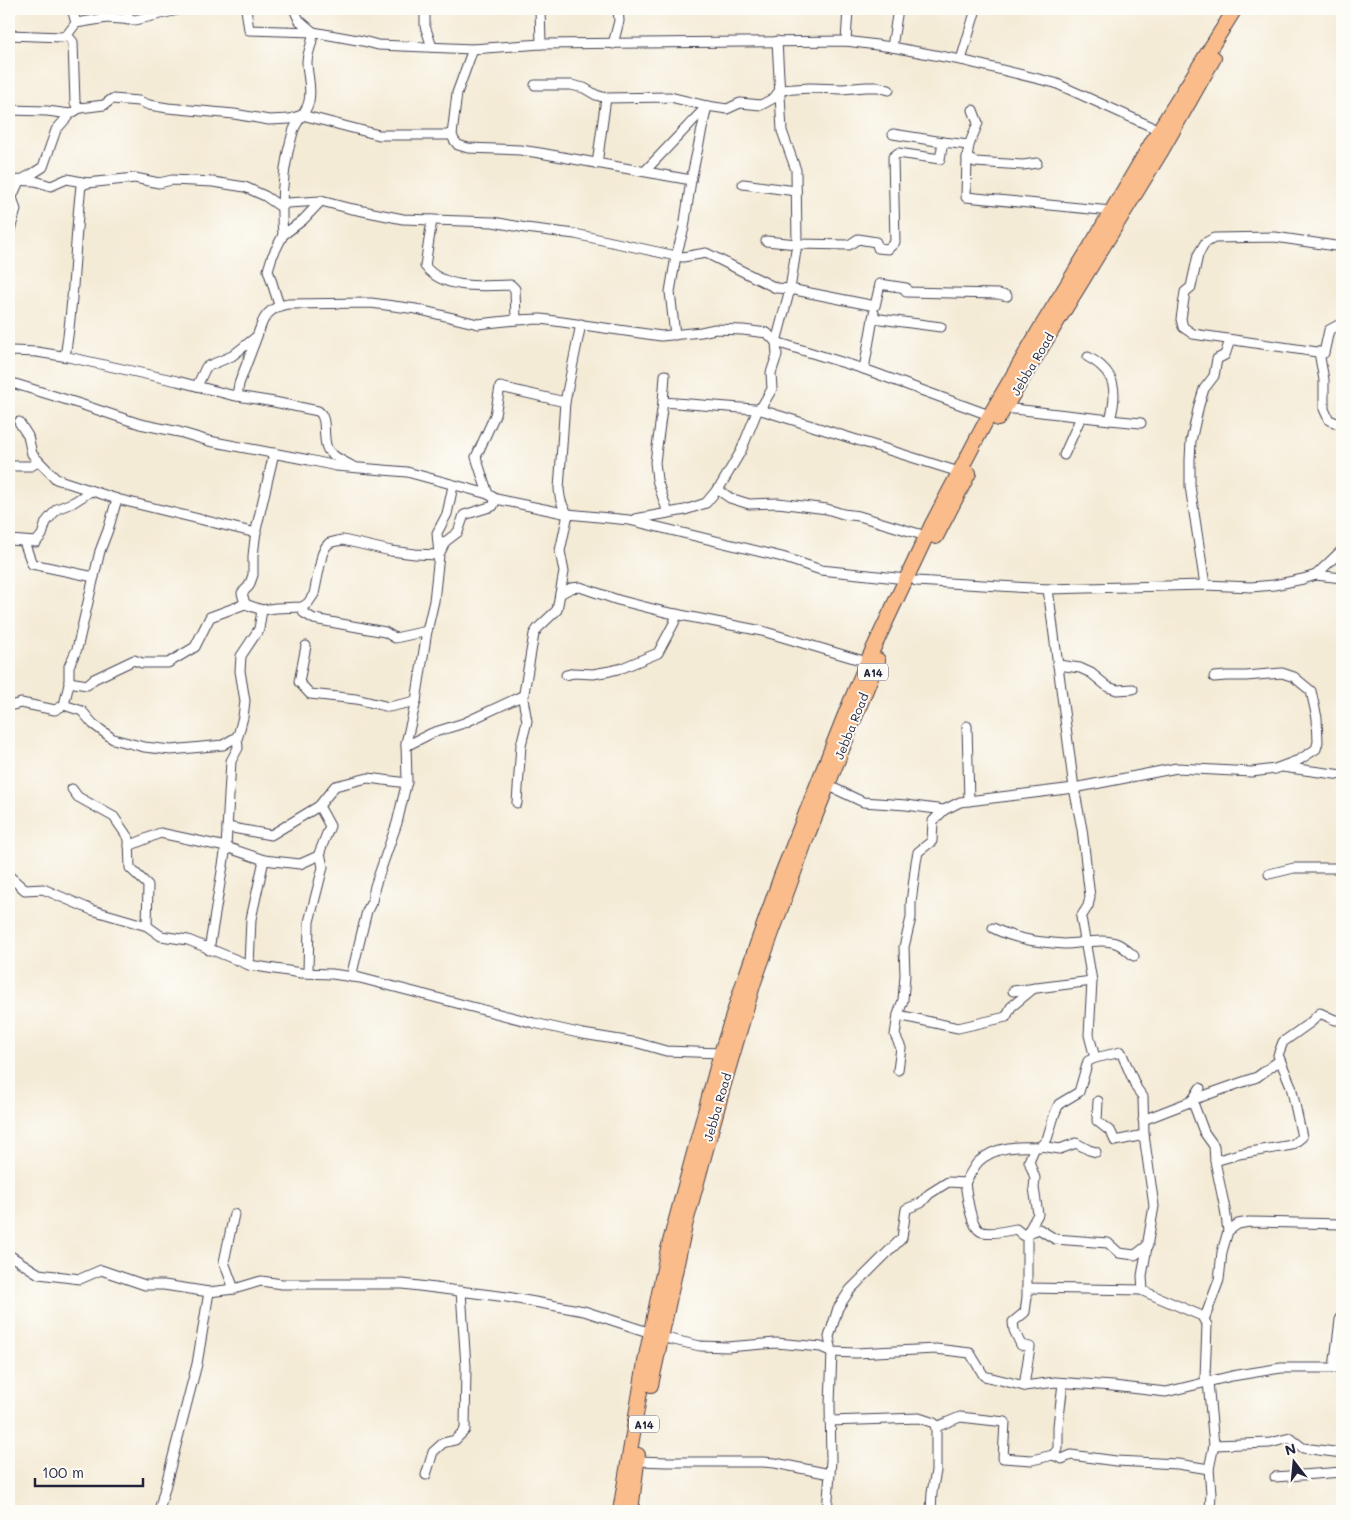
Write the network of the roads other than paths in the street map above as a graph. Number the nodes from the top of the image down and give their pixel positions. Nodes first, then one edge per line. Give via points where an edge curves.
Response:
1 (72, 9) edge
2 (128, 9) edge
3 (182, 9) edge
4 (246, 9) edge
5 (294, 9) edge
6 (425, 9) edge
7 (540, 9) edge
8 (618, 9) edge
9 (848, 9) edge
10 (898, 9) edge
11 (976, 9) edge
12 (1235, 9) edge
13 (1243, 9) edge
14 (128, 20) junction
15 (76, 23) junction
16 (313, 32) junction
17 (9, 34) edge
18 (67, 35) junction
19 (777, 41) junction
20 (846, 41) junction
21 (541, 44) junction
22 (613, 44) junction
23 (432, 47) junction
24 (892, 47) junction
25 (472, 49) junction
26 (961, 60) junction
27 (535, 86) dead end
28 (780, 90) junction
29 (889, 90) dead end
30 (606, 98) junction
31 (707, 106) junction
32 (80, 108) junction
33 (9, 110) edge
34 (973, 110) dead end
35 (70, 114) junction
36 (302, 115) junction
37 (1158, 130) junction
38 (452, 134) junction
39 (893, 134) dead end
40 (943, 142) junction
41 (969, 145) junction
42 (968, 158) junction
43 (1037, 163) dead end
44 (597, 164) junction
45 (645, 171) junction
46 (9, 180) edge
47 (691, 180) junction
48 (19, 181) junction
49 (87, 183) junction
50 (743, 184) dead end
51 (796, 191) junction
52 (321, 201) junction
53 (281, 207) junction
54 (1111, 211) junction
55 (432, 220) junction
56 (9, 233) edge
57 (282, 235) junction
58 (766, 241) dead end
59 (797, 244) junction
60 (1342, 247) edge
61 (676, 256) junction
62 (790, 289) junction
63 (1007, 296) dead end
64 (279, 305) junction
65 (875, 306) junction
66 (873, 318) junction
67 (516, 320) junction
68 (1342, 323) edge
69 (581, 324) junction
70 (941, 327) dead end
71 (258, 335) junction
72 (675, 335) junction
73 (1230, 340) junction
74 (776, 342) junction
75 (1319, 352) junction
76 (9, 354) edge
77 (64, 356) junction
78 (1088, 357) dead end
79 (864, 369) junction
80 (665, 375) dead end
81 (9, 382) edge
82 (197, 386) junction
83 (237, 396) junction
84 (565, 402) junction
85 (663, 402) junction
86 (1005, 408) junction
87 (758, 409) junction
88 (990, 415) junction
89 (1080, 417) junction
90 (1110, 420) junction
91 (19, 422) dead end
92 (1141, 423) dead end
93 (1342, 425) edge
94 (274, 453) junction
95 (1064, 455) dead end
96 (38, 462) junction
97 (9, 466) edge
98 (354, 468) junction
99 (959, 472) junction
100 (453, 486) junction
101 (717, 489) junction
102 (91, 491) junction
103 (492, 497) junction
104 (117, 500) junction
105 (668, 513) junction
106 (568, 514) junction
107 (630, 520) junction
108 (256, 533) junction
109 (926, 536) junction
110 (9, 540) edge
111 (24, 542) junction
112 (1342, 550) edge
113 (439, 555) junction
114 (1316, 575) junction
115 (94, 577) junction
116 (1342, 578) edge
117 (911, 580) junction
118 (1205, 585) junction
119 (1048, 589) junction
120 (560, 594) junction
121 (245, 604) junction
122 (302, 607) junction
123 (262, 610) junction
124 (677, 614) junction
125 (427, 631) junction
126 (306, 646) dead end
127 (867, 662) junction
128 (1058, 665) junction
129 (566, 675) dead end
130 (1214, 677) dead end
131 (69, 682) junction
132 (1133, 689) dead end
133 (524, 695) junction
134 (416, 701) junction
135 (64, 705) junction
136 (9, 706) edge
137 (967, 726) dead end
138 (237, 736) junction
139 (406, 746) junction
140 (1282, 767) junction
141 (1342, 775) edge
142 (406, 783) junction
143 (827, 785) junction
144 (1074, 788) junction
145 (72, 789) dead end
146 (969, 802) junction
147 (517, 803) dead end
148 (319, 806) junction
149 (944, 810) junction
150 (227, 827) junction
151 (129, 846) junction
152 (226, 847) junction
153 (320, 852) junction
154 (264, 860) junction
155 (1342, 865) edge
156 (1269, 874) dead end
157 (9, 876) edge
158 (147, 926) junction
159 (993, 928) dead end
160 (1085, 942) junction
161 (209, 950) junction
162 (1134, 956) dead end
163 (249, 965) junction
164 (308, 973) junction
165 (351, 977) junction
166 (1092, 981) junction
167 (1034, 988) junction
168 (1012, 990) dead end
169 (898, 1015) junction
170 (1342, 1020) edge
171 (721, 1053) junction
172 (1094, 1058) junction
173 (1280, 1060) junction
174 (898, 1070) dead end
175 (1200, 1088) dead end
176 (1192, 1100) junction
177 (1098, 1101) dead end
178 (1143, 1120) junction
179 (1144, 1135) junction
180 (1038, 1147) junction
181 (1096, 1152) dead end
182 (1215, 1161) junction
183 (965, 1183) junction
184 (234, 1214) dead end
185 (1342, 1224) edge
186 (1228, 1230) junction
187 (1027, 1234) junction
188 (1148, 1245) junction
189 (9, 1256) edge
190 (1027, 1288) junction
191 (234, 1289) junction
192 (1143, 1290) junction
193 (461, 1291) junction
194 (209, 1292) junction
195 (1342, 1316) edge
196 (1204, 1320) junction
197 (656, 1335) junction
198 (832, 1352) junction
199 (1338, 1368) edge
200 (1208, 1382) junction
201 (1063, 1383) junction
202 (1024, 1386) junction
203 (830, 1421) junction
204 (936, 1427) junction
205 (1214, 1445) junction
206 (1056, 1452) junction
207 (1342, 1453) edge
208 (638, 1460) junction
209 (1209, 1469) junction
210 (1342, 1472) edge
211 (830, 1474) junction
212 (426, 1475) dead end
213 (1275, 1477) dead end
214 (158, 1511) edge
215 (620, 1511) edge
216 (631, 1511) edge
217 (827, 1511) edge
218 (931, 1511) edge
219 (1210, 1511) edge

1 - 15 street
2 - 14 street
3 - 14 street
4 - 16 street via 249,30
5 - 16 street via 299,20
6 - 23 street via 425,26
7 - 21 street
8 - 22 street via 619,21
9 - 20 street
10 - 24 street
11 - 26 street
12 - 37 highway
13 - 86 highway, Jebba Road / A14
14 - 15 street via 107,18
15 - 18 street
16 - 23 street via 378,45
16 - 36 street via 307,62 309,102
17 - 18 street
18 - 32 street via 73,42 75,103
19 - 20 street
19 - 22 street
19 - 28 street
20 - 24 street
21 - 22 street
21 - 25 street
23 - 25 street
24 - 26 street
25 - 38 street via 457,93
26 - 37 street via 1054,83
27 - 30 street via 571,85
28 - 29 street via 878,87
28 - 31 street via 774,98 761,105 740,103 727,109
28 - 51 street via 782,131 796,170
30 - 31 street via 670,96
30 - 44 street
31 - 45 street
31 - 47 street
32 - 35 street
32 - 36 street via 104,105 112,99 269,120 290,120
33 - 35 street
34 - 41 street via 978,123
35 - 48 street via 56,130 43,167
36 - 38 street via 379,135
36 - 53 street via 294,129 283,179
37 - 54 highway
38 - 44 street via 458,145 468,148 520,150
39 - 40 street
40 - 41 street
40 - 59 street via 940,159 898,153 893,157 895,242 888,250 878,248 876,242 858,239 849,245
41 - 42 street
42 - 43 street via 975,162
42 - 54 street via 966,197
44 - 45 street
45 - 47 street
46 - 48 street
47 - 61 street
48 - 49 street via 51,186 67,179
48 - 56 street via 12,197 16,210
49 - 53 street via 135,178 158,182 213,182 245,187
49 - 77 street via 81,186
50 - 51 street
51 - 59 street
52 - 53 street via 287,202
52 - 55 street via 403,218
52 - 57 street
53 - 57 street
54 - 88 highway
55 - 61 street via 493,222 575,234
55 - 67 street via 425,266 429,271 462,285 511,285 515,289
57 - 64 street via 268,270
58 - 59 street
59 - 62 street
60 - 73 street via 1275,236 1214,238 1205,242 1198,256 1191,287 1185,292 1183,327 1193,334
61 - 62 street via 706,253 776,288
61 - 72 street via 670,292
62 - 65 street
62 - 74 street
63 - 65 street via 906,292 906,288 880,284
64 - 67 street via 371,302 478,324
64 - 71 street via 265,316
65 - 66 street
66 - 70 street
66 - 79 street
67 - 69 street via 541,319
68 - 75 street via 1329,330 1324,353
69 - 72 street via 661,336
69 - 84 street
71 - 82 street via 232,356 206,367
71 - 83 street
72 - 74 street via 715,329 743,330 767,333
73 - 75 street
73 - 118 street via 1225,355 1217,359 1214,376 1204,389 1192,441 1190,486
74 - 79 street
74 - 87 street via 772,389
75 - 93 street via 1324,380 1324,410 1329,420
76 - 77 street via 12,351
77 - 82 street
78 - 90 street via 1101,364 1115,391
79 - 88 street
80 - 85 street
81 - 94 street via 140,424
82 - 83 street
83 - 98 street via 318,411 323,417 328,450
84 - 103 street via 500,387 495,415 476,457
84 - 106 street via 559,488
85 - 87 street
85 - 105 street via 656,462 657,480
86 - 89 street
86 - 117 highway, Jebba Road / A14
87 - 99 street
87 - 101 street via 741,451
88 - 99 highway
89 - 90 street
89 - 95 street
90 - 92 street
91 - 96 street
94 - 98 street
94 - 108 street
96 - 97 street via 32,466
96 - 102 street via 56,480
98 - 100 street via 407,472
99 - 109 highway
100 - 103 street
100 - 113 street via 447,514 437,533
101 - 105 street via 706,503
101 - 109 street via 730,498 749,504 827,508
102 - 104 street
102 - 111 street via 57,509 36,542
103 - 106 street
103 - 113 street via 493,506 464,515 458,532 445,542
104 - 108 street
104 - 115 street
105 - 107 street
106 - 107 street
106 - 120 street via 560,551 564,572
107 - 117 street via 782,557 821,570
108 - 121 street via 253,575 242,594
109 - 117 highway
110 - 111 street
111 - 115 street via 32,564
112 - 114 street
113 - 122 street via 392,551 344,540 329,543 322,555 314,594
113 - 125 street
114 - 116 street
114 - 118 street via 1250,588
115 - 131 street via 78,649 69,666
117 - 119 street
117 - 127 highway
117 - 143 highway, Jebba Road / A14
118 - 119 street
119 - 128 street
120 - 124 street via 580,587
120 - 133 street via 557,610 534,634
121 - 123 street
121 - 131 street via 210,617 195,647 168,663 134,660 87,685
122 - 123 street
122 - 125 street via 304,613 314,619 385,632 395,638
123 - 138 street via 258,629 241,656 245,701
124 - 127 street via 762,631
124 - 129 street via 658,653 610,672
125 - 134 street
126 - 134 street via 299,682 310,694 389,708
127 - 171 highway via 781,876
128 - 132 street via 1086,670 1117,690
128 - 144 street
130 - 140 street via 1282,673 1294,677 1311,691 1317,718 1316,749
131 - 135 street
133 - 139 street
133 - 147 street via 526,722
134 - 139 street
135 - 136 street via 55,710 21,703
135 - 138 street via 82,711 113,739 144,747 171,750 223,745
137 - 146 street
138 - 150 street via 238,748 231,761
139 - 142 street
140 - 141 street
140 - 144 street via 1252,772 1177,768
142 - 148 street via 368,778 335,786
142 - 165 street via 397,823 366,911
143 - 149 street via 863,802
143 - 197 highway, Jebba Road / A14 via 754,982
144 - 146 street
144 - 160 street via 1090,896 1081,917
145 - 151 street via 78,797 114,817 129,839
146 - 149 street via 960,802
148 - 150 street via 271,836
148 - 153 street via 330,826
149 - 169 street via 934,821 932,841 918,852
150 - 152 street
151 - 152 street via 160,833
151 - 158 street via 130,868 148,885
152 - 154 street
152 - 161 street
153 - 154 street via 300,864
153 - 164 street via 323,867 309,922
154 - 163 street via 251,919
155 - 156 street via 1337,868 1294,868
157 - 158 street via 25,890 43,889 92,910
158 - 161 street via 161,936 188,940
159 - 160 street via 1009,936 1036,942
160 - 162 street via 1117,943
160 - 166 street
161 - 163 street
163 - 164 street
164 - 165 street
165 - 171 street via 666,1051
166 - 167 street
166 - 172 street via 1089,1035
167 - 168 street
167 - 169 street via 1011,1007 1006,1017 958,1028
169 - 174 street via 895,1035 901,1048
170 - 173 street via 1320,1012 1282,1042 1278,1055
171 - 197 highway via 668,1249
172 - 178 street via 1121,1052 1143,1098
172 - 180 street via 1088,1061 1079,1092 1059,1104 1047,1139
173 - 176 street via 1257,1077
173 - 182 street via 1291,1086 1302,1138 1292,1145
175 - 176 street
176 - 178 street
176 - 182 street via 1204,1132 1214,1146
177 - 179 street via 1097,1121 1111,1132 1115,1141
178 - 179 street
179 - 188 street via 1154,1206
180 - 181 street via 1060,1149 1076,1143
180 - 183 street via 1017,1146 989,1155 978,1162
180 - 187 street via 1029,1161 1035,1178 1038,1214
182 - 186 street
183 - 187 street via 974,1225 980,1231 1016,1229
183 - 198 street via 948,1182 921,1203 906,1209 902,1238 850,1290 838,1308 829,1337
184 - 191 street via 224,1262
185 - 186 street via 1249,1222
186 - 196 street via 1219,1280
187 - 188 street via 1040,1229 1056,1239 1108,1243 1119,1253 1135,1255
187 - 190 street
188 - 192 street via 1142,1276
189 - 194 street via 39,1274 80,1279 101,1270 145,1285
190 - 192 street
190 - 202 street via 1025,1312 1013,1322 1022,1345 1030,1347
191 - 193 street via 261,1281 282,1284 403,1284
191 - 194 street
192 - 196 street via 1202,1316
193 - 197 street via 584,1311
193 - 212 street via 466,1367 465,1430 455,1440 443,1443 433,1452
194 - 214 street via 197,1364
195 - 199 street
196 - 200 street via 1207,1325 1205,1377
197 - 198 street via 700,1346 776,1343 821,1346
197 - 208 highway, Jebba Road / A14
197 - 215 highway
198 - 202 street via 936,1349 970,1353 984,1376
198 - 203 street
199 - 200 street via 1281,1368
200 - 201 street via 1166,1392
200 - 205 street
201 - 202 street
201 - 206 street
203 - 204 street via 919,1418 934,1423
203 - 211 street
204 - 206 street via 960,1416 1005,1422 1003,1458 1032,1460
204 - 218 street via 936,1470
205 - 207 street via 1270,1443 1290,1438 1303,1448
205 - 209 street
206 - 209 street via 1062,1459 1071,1454
208 - 211 street via 763,1462
208 - 216 highway, Jebba Road / A14
209 - 219 street
210 - 213 street
211 - 217 street

